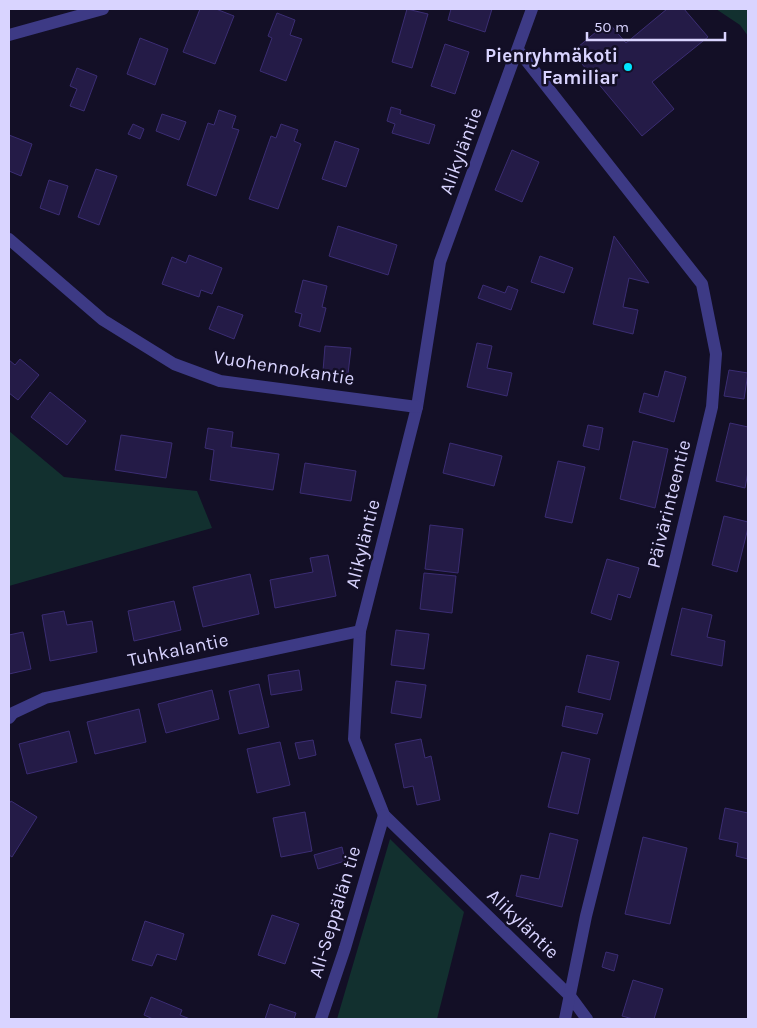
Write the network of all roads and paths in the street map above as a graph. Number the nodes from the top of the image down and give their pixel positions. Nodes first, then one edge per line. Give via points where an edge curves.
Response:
1 (102, 9) edge
2 (532, 9) edge
3 (9, 35) edge
4 (518, 50) junction
5 (9, 239) edge
6 (417, 406) junction
7 (360, 631) junction
8 (9, 718) edge
9 (384, 815) junction
10 (570, 996) junction
11 (321, 1019) edge
12 (565, 1019) edge
13 (587, 1019) edge

1 - 3 street
2 - 4 street, Alikyläntie
4 - 6 street, Alikyläntie via 440,262
4 - 10 street, Päivärinteentie via 702,284 716,354 712,407 586,916
5 - 6 street, Vuohennokantie via 103,320 174,364 220,381
6 - 7 street, Alikyläntie
7 - 8 street, Tuhkalantie via 45,698
7 - 9 street, Alikyläntie via 354,739
9 - 10 street, Alikyläntie
9 - 11 street, Ali-Seppälän tie
10 - 12 street, Päivärinteentie
10 - 13 street, Alikyläntie

